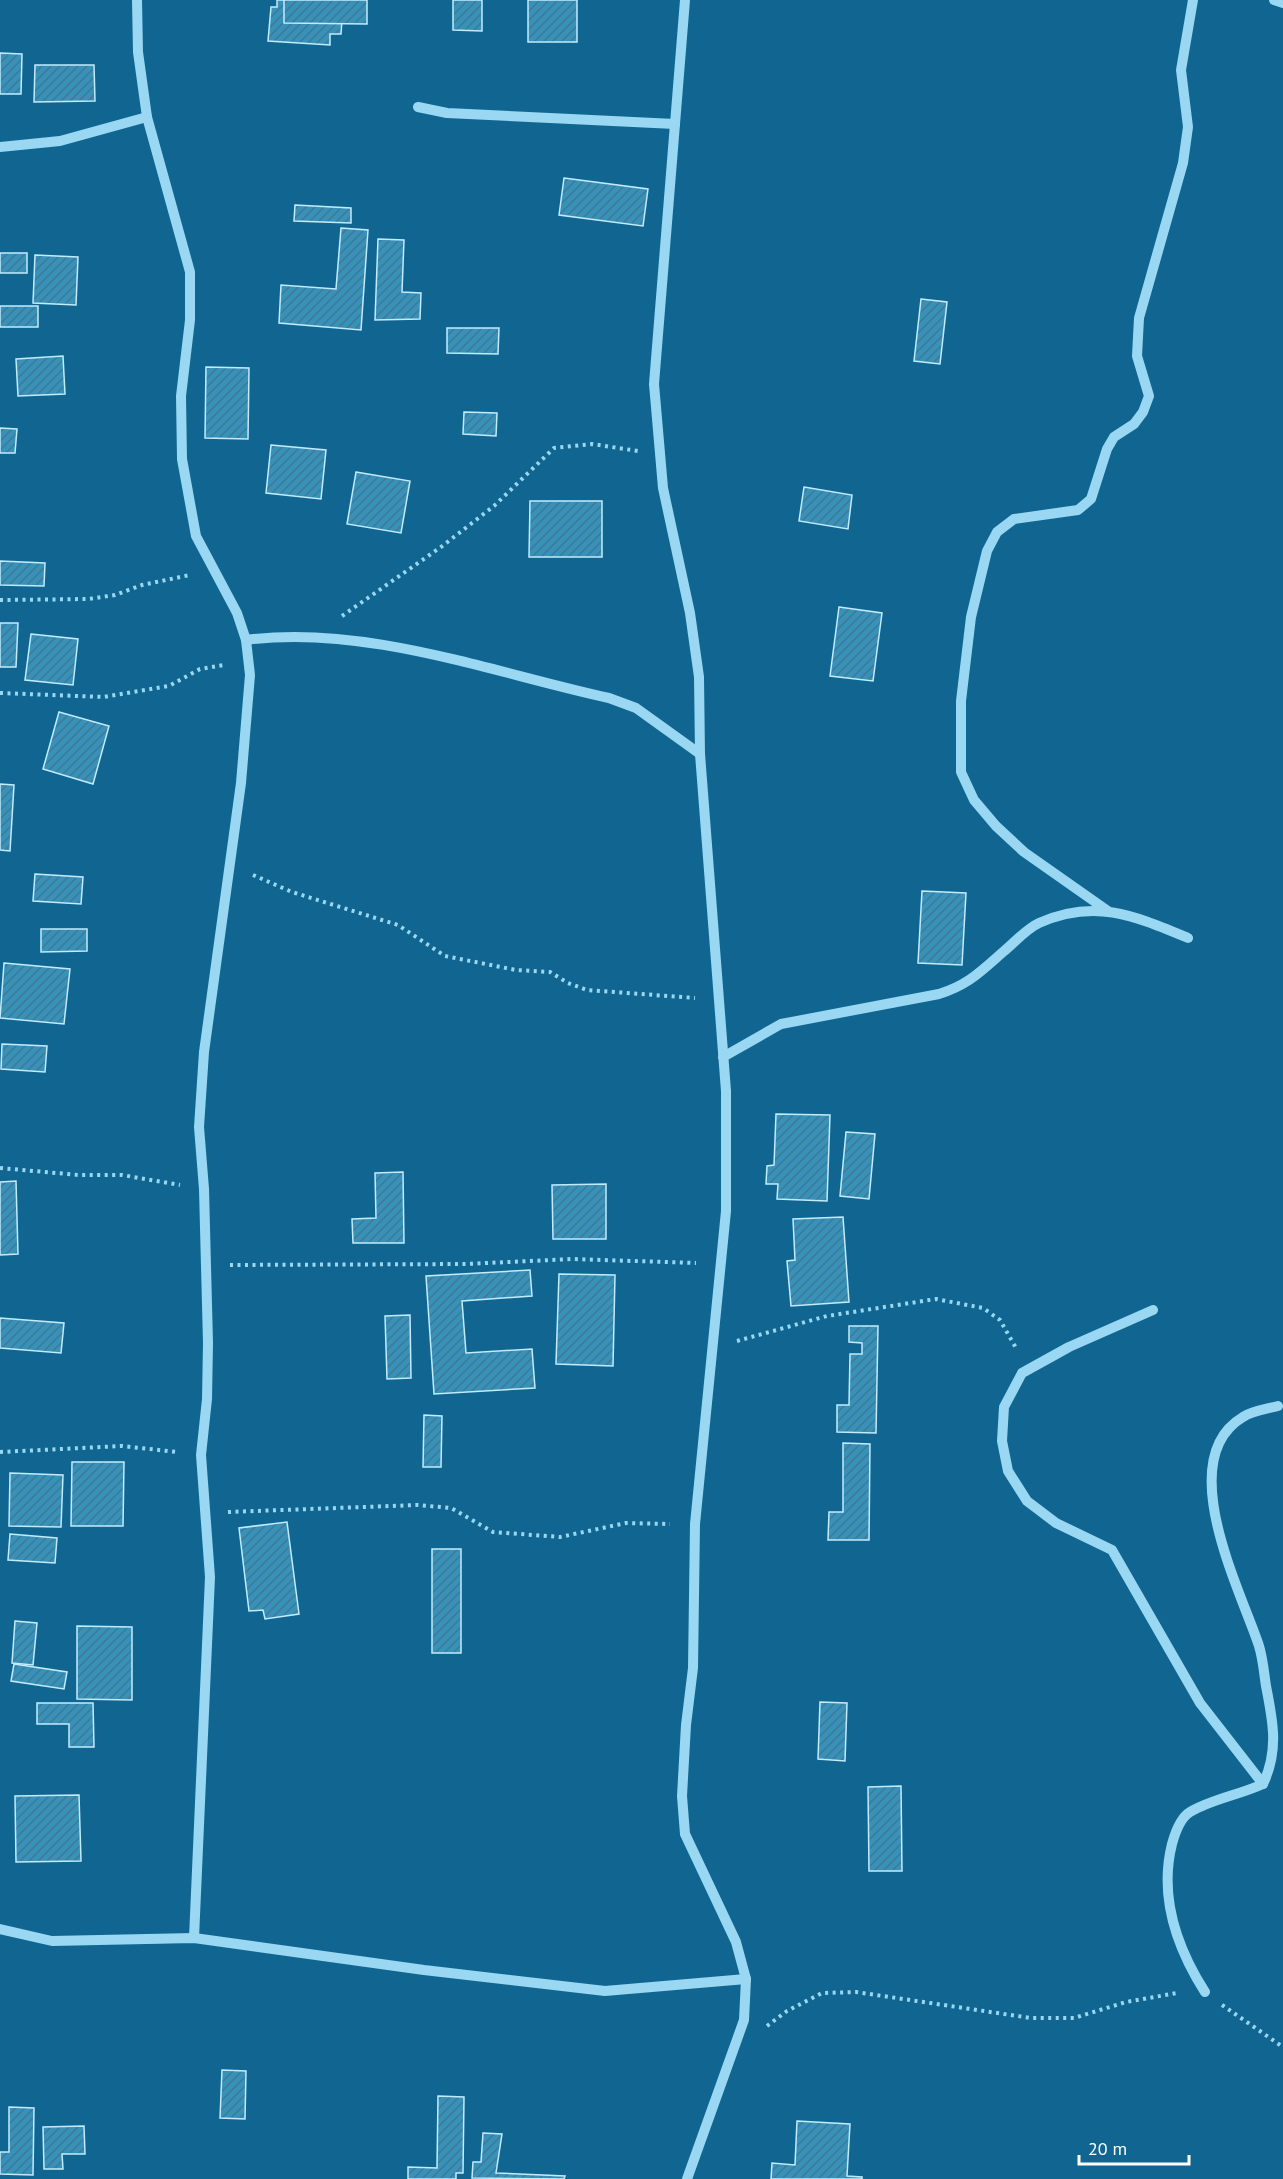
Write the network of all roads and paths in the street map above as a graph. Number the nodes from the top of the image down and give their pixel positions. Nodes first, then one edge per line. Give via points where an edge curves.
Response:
1 (137, 0) edge
2 (685, 0) edge
3 (1194, 0) edge
4 (1274, 0) edge
5 (1283, 3) edge
6 (418, 107) dead end
7 (147, 117) junction
8 (675, 124) junction
9 (0, 147) edge
10 (659, 455) junction
11 (214, 570) junction
12 (0, 600) edge
13 (314, 635) junction
14 (246, 640) junction
15 (249, 663) junction
16 (0, 693) edge
17 (700, 754) junction
18 (230, 865) junction
19 (1108, 911) junction
20 (1188, 938) dead end
21 (720, 999) junction
22 (723, 1057) junction
23 (0, 1168) edge
24 (204, 1189) junction
25 (721, 1264) junction
26 (206, 1265) junction
27 (1153, 1310) dead end
28 (712, 1348) junction
29 (1028, 1370) junction
30 (1278, 1406) dead end
31 (0, 1452) edge
32 (201, 1455) junction
33 (204, 1514) junction
34 (695, 1524) junction
35 (1263, 1784) junction
36 (0, 1929) edge
37 (194, 1938) junction
38 (746, 1979) junction
39 (1205, 1992) junction
40 (1283, 2047) edge
41 (730, 2053) junction
42 (687, 2179) edge

1 - 7 street via 138,52
2 - 8 street
3 - 19 street via 1181,70 1188,127 1183,163 1139,318 1137,356 1149,396 1134,424 1114,437 1090,499 1078,510 1014,519 997,532 987,550 971,617 961,700 961,772 974,800 1024,852
4 - 5 street
6 - 8 street via 447,113
7 - 9 street via 60,141
7 - 11 street via 190,272 190,320 181,396 182,459 196,536
8 - 10 street via 654,384
10 - 13 path via 592,444 554,448 476,520
10 - 17 street via 696,656
11 - 12 path via 106,596
11 - 14 street via 237,613
13 - 14 street
13 - 17 street via 400,648 609,698 636,708
14 - 15 street
15 - 16 path via 200,669 169,686 114,696
15 - 18 street via 241,783
17 - 21 street
18 - 21 path via 292,892 398,925 445,956 516,970 550,972 587,990
18 - 24 street via 204,1052 199,1127
19 - 20 street via 1148,921
19 - 22 street via 1081,909 1037,924 962,987 781,1024
21 - 22 street
22 - 25 street via 726,1210
23 - 24 path via 122,1175
24 - 26 street
25 - 26 path via 572,1259 466,1264
25 - 28 street
26 - 32 street via 208,1388
27 - 29 street
28 - 29 path via 827,1316 936,1299 983,1308 1000,1320
28 - 34 street
29 - 35 street via 1022,1373 1004,1407 1002,1441 1008,1471 1026,1501 1056,1523 1112,1550 1200,1703
30 - 35 street via 1243,1417 1225,1435 1216,1452 1212,1480 1215,1520 1225,1562 1260,1649 1275,1734 1271,1767
31 - 32 path via 122,1446
32 - 33 street
33 - 34 path via 418,1505 451,1508 492,1532 560,1537 626,1523
33 - 37 street via 210,1577 209,1626
34 - 38 street via 693,1668 682,1796 685,1834 736,1942
35 - 39 street via 1187,1813 1175,1832 1166,1868 1168,1903 1190,1968
36 - 37 street via 52,1941
37 - 38 street via 605,1991
38 - 41 street via 744,2020
39 - 40 path
39 - 41 path via 1166,1994 1074,2018 1031,2018 856,1992 822,1993 787,2011
41 - 42 street

